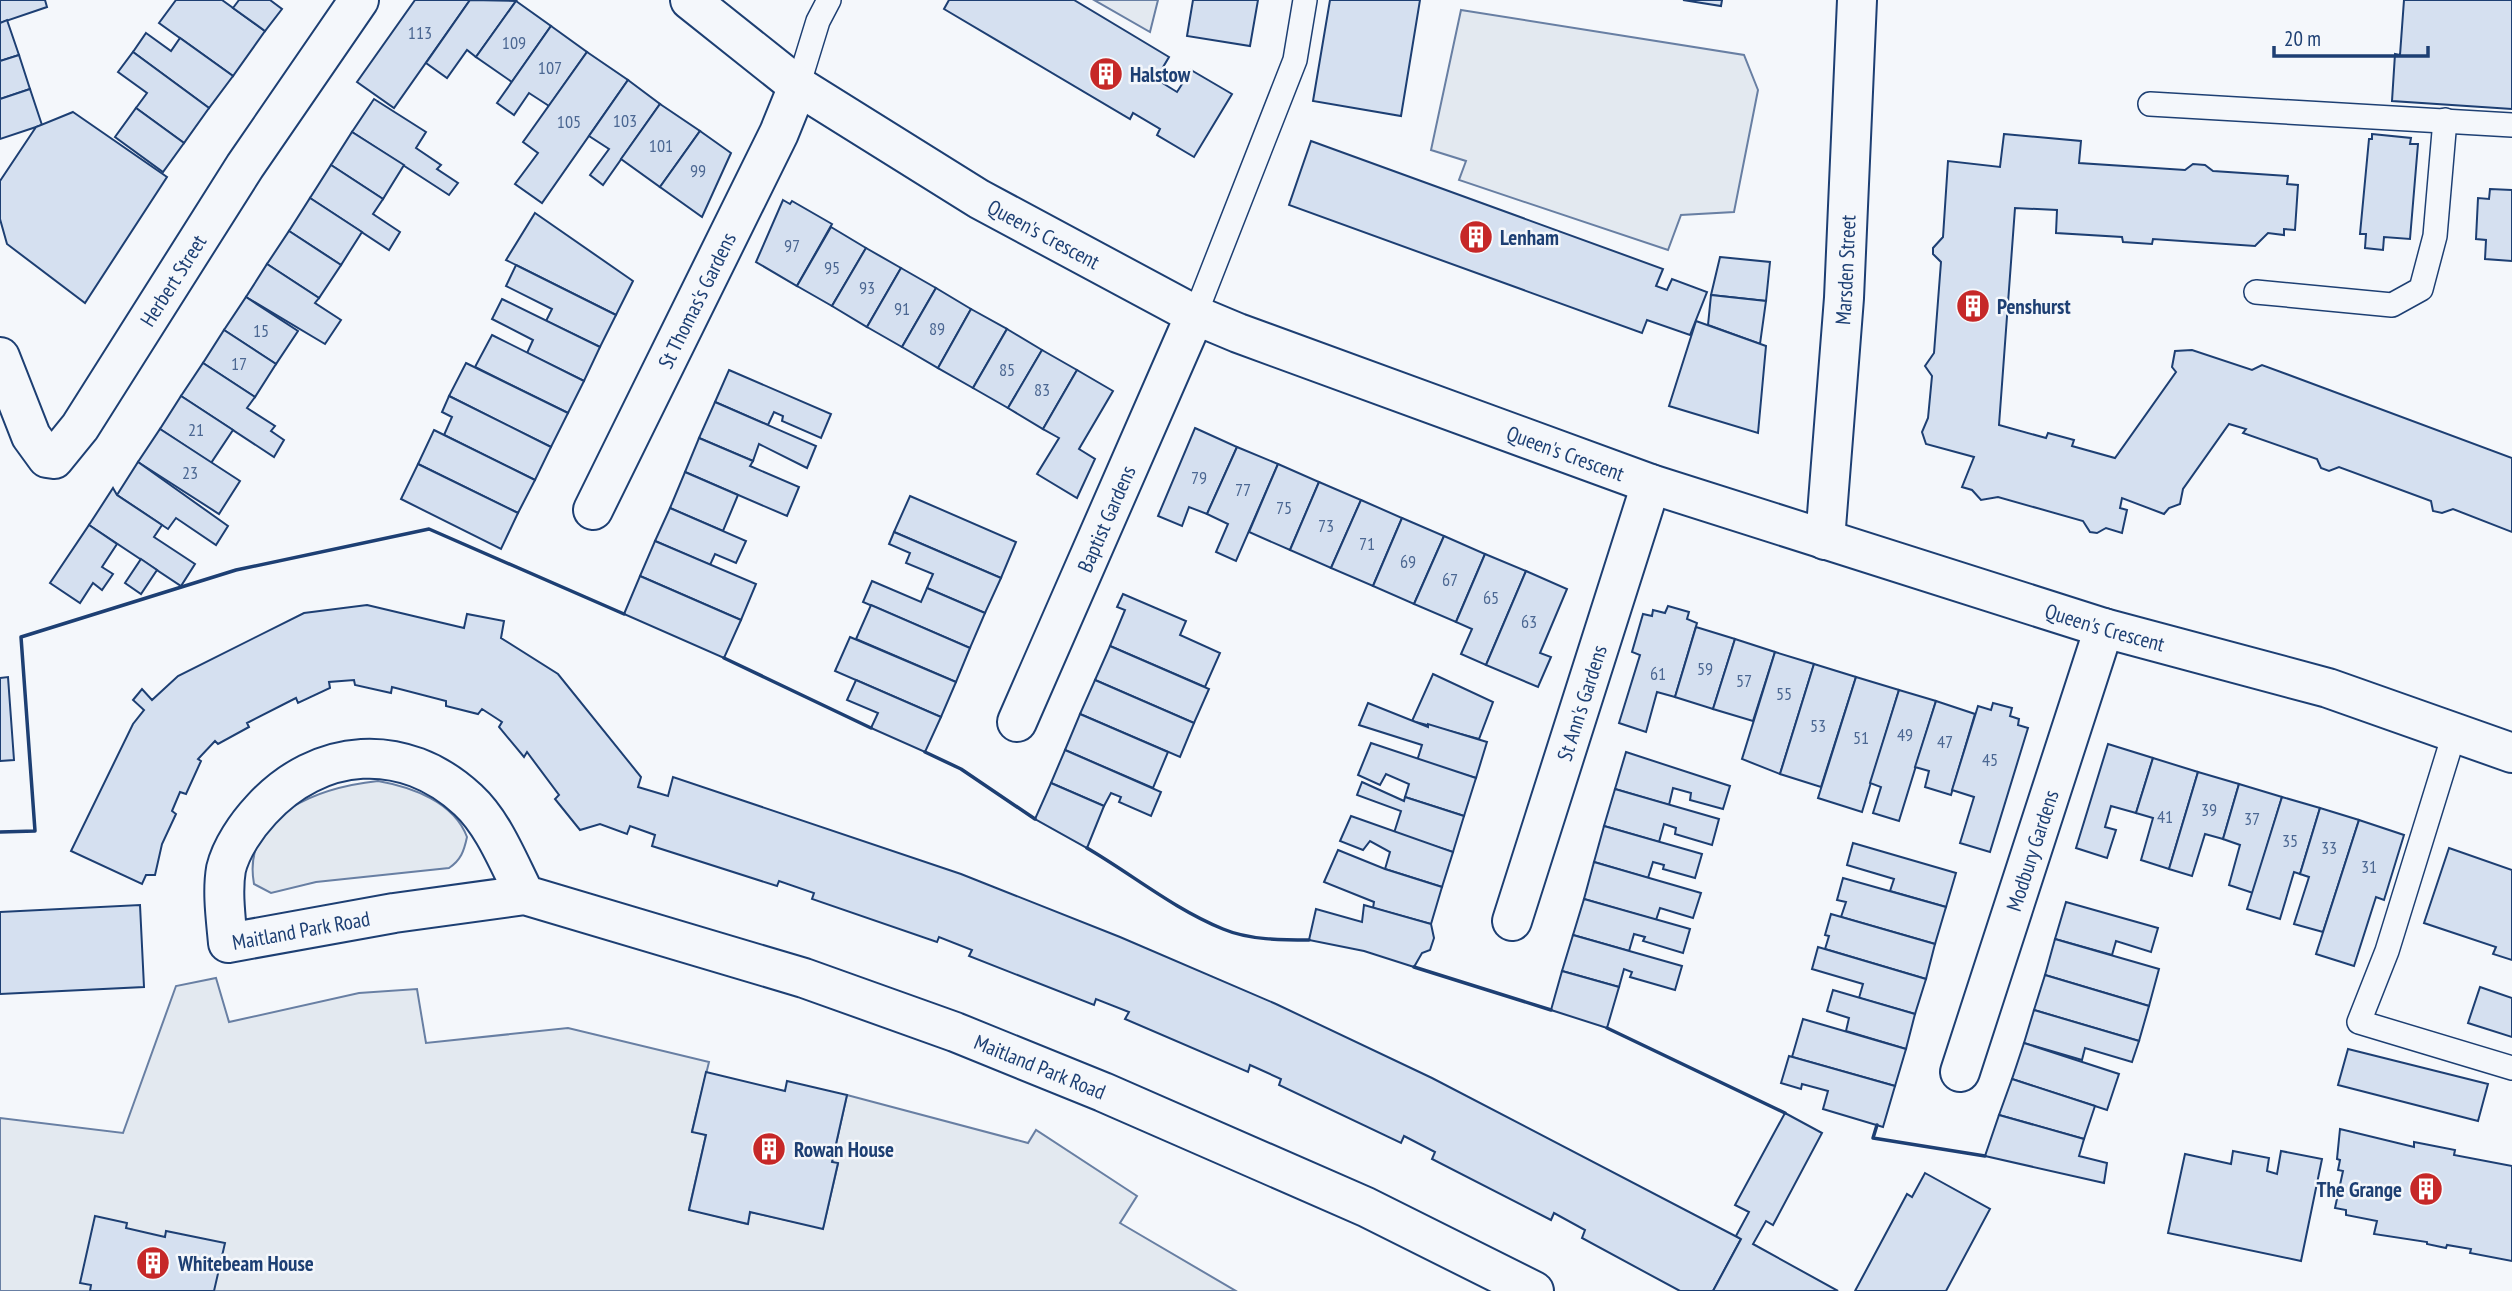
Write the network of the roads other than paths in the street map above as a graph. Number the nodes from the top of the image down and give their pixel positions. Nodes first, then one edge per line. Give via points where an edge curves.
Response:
1 (359, 0) edge
2 (691, 0) edge
3 (829, 0) edge
4 (1305, 0) edge
5 (1857, 0) edge
6 (798, 86) junction
7 (2150, 104) dead end
8 (2445, 120) junction
9 (2512, 125) edge
10 (2256, 292) dead end
11 (1195, 315) junction
12 (0, 357) edge
13 (1651, 484) junction
14 (593, 510) dead end
15 (1825, 540) junction
16 (2104, 628) junction
17 (1017, 722) dead end
18 (2455, 731) junction
19 (2512, 753) edge
20 (525, 895) junction
21 (1512, 921) dead end
22 (2512, 1068) edge
23 (1959, 1072) dead end
24 (1534, 1291) edge

1 - 12 street, Herbert Street via 245,166 80,427 54,459 47,458 31,436
2 - 6 street, Queen's Crescent
3 - 6 lane
4 - 11 lane via 1294,60
5 - 15 street, Marsden Street via 1844,298
6 - 11 street, Queen's Crescent via 979,199
6 - 14 street, St Thomas's Gardens
7 - 8 lane
8 - 9 lane
8 - 10 lane via 2435,236 2421,289 2392,305
11 - 13 street, Queen's Crescent
11 - 17 street, Baptist Gardens
13 - 15 street, Queen's Crescent
13 - 21 street, St Ann's Gardens
15 - 16 street, Queen's Crescent
16 - 18 street, Queen's Crescent via 2328,688
16 - 23 street, Modbury Gardens
18 - 19 street, Queen's Crescent
18 - 22 lane via 2387,951 2359,1022
20 - 20 street, Maitland Park Road via 496,839 469,801 437,776 401,761 352,759 316,768 282,788 247,826 226,868 228,943
20 - 24 street, Maitland Park Road via 804,978 955,1032 1366,1207

